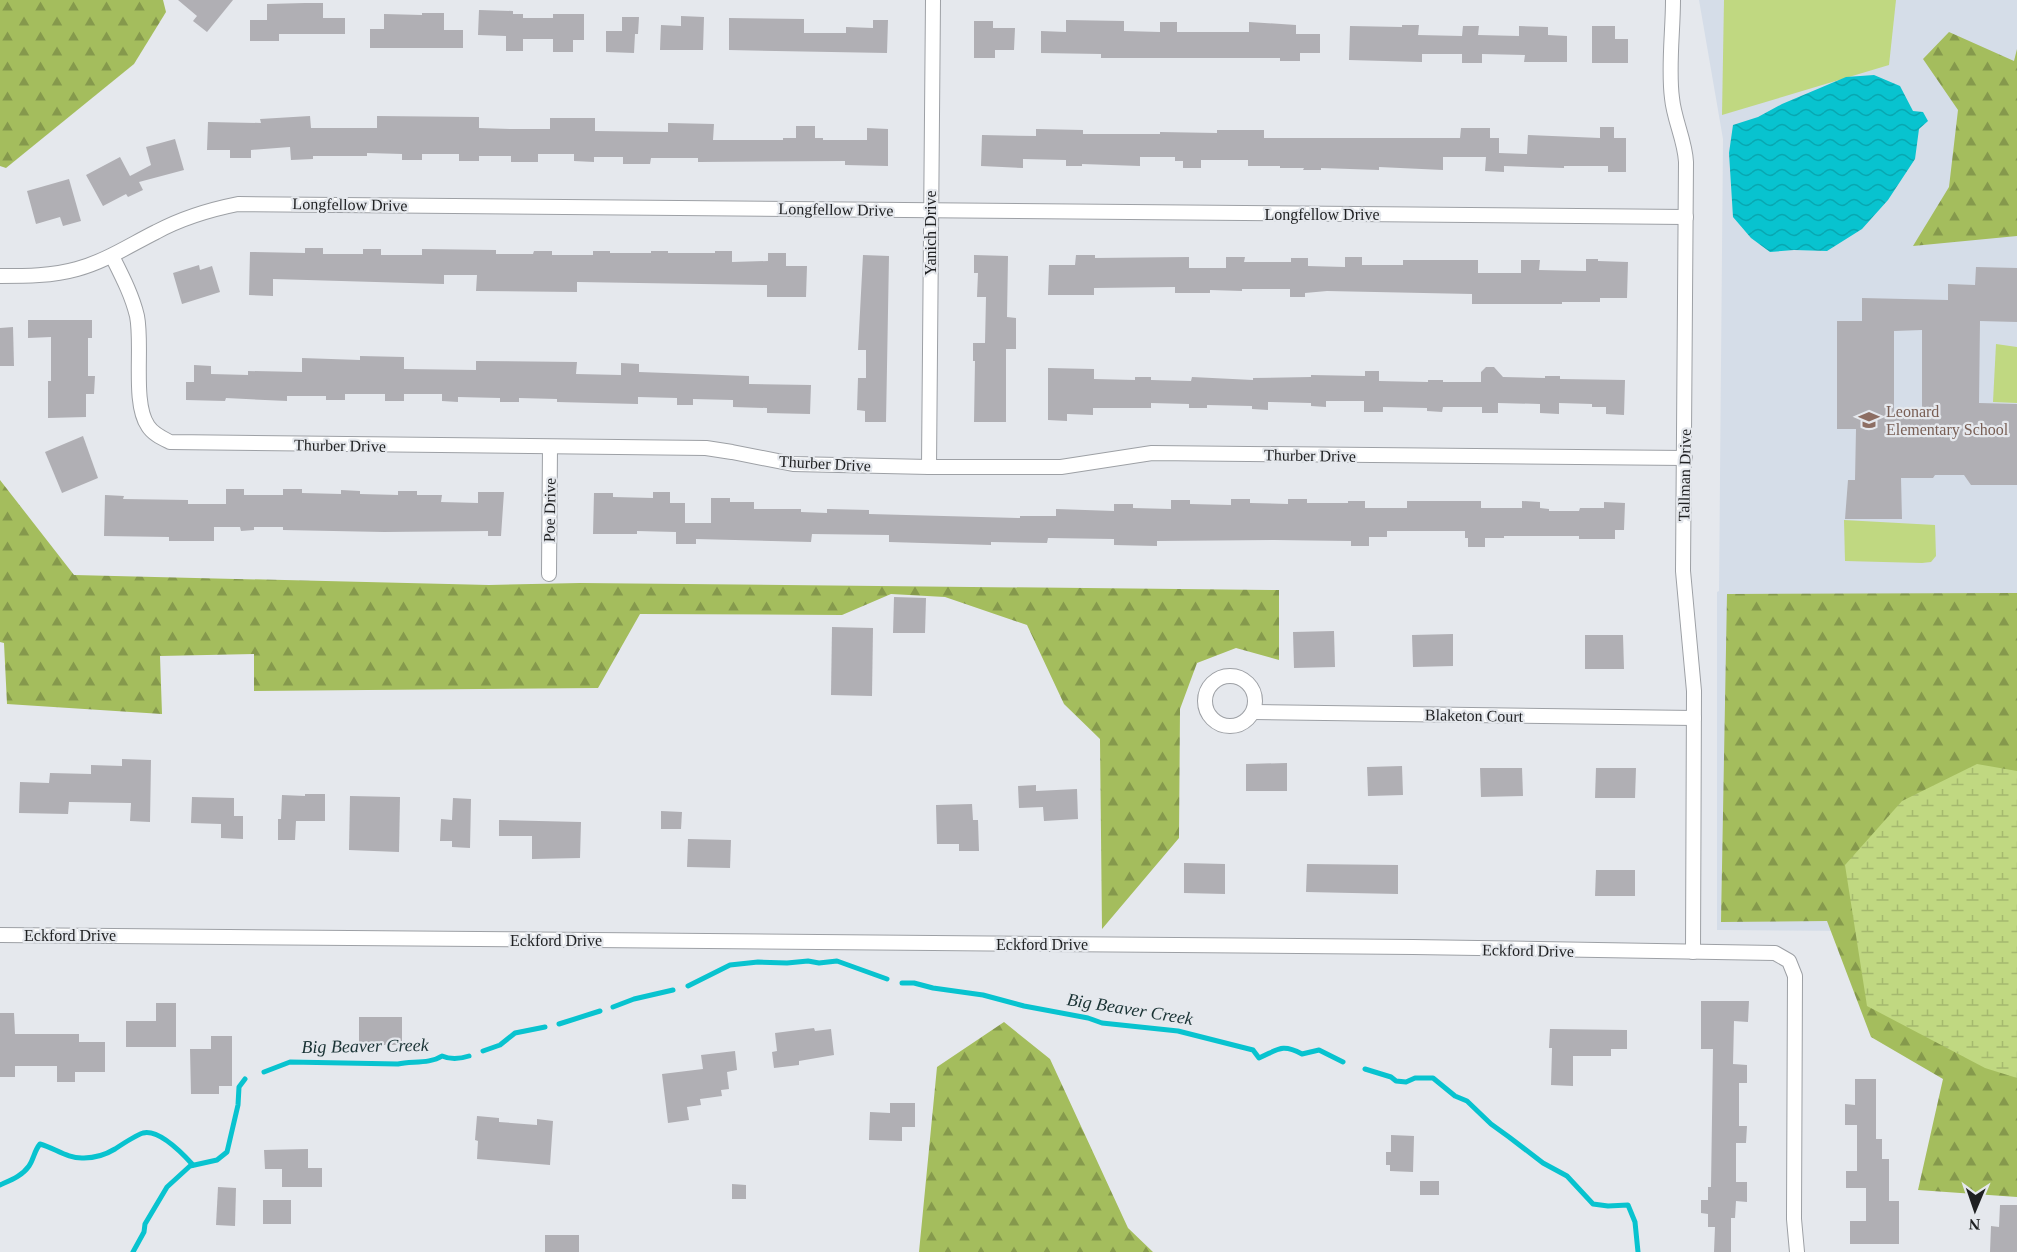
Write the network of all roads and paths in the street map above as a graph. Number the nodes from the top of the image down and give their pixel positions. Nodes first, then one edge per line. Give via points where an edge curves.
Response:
1 (933, 0) edge
2 (1673, 0) edge
3 (930, 210) junction
4 (1686, 217) junction
5 (112, 256) junction
6 (0, 276) edge
7 (550, 447) junction
8 (1685, 458) junction
9 (929, 467) junction
10 (549, 574) dead end
11 (1254, 712) dead end
12 (1694, 718) junction
13 (0, 934) edge
14 (1693, 952) junction
15 (1797, 1252) edge

1 - 3 street, Yanich Drive
2 - 4 street, Tallman Drive via 1671,96 1686,151
3 - 4 street, Longfellow Drive
3 - 5 street, Longfellow Drive via 238,204 192,215
3 - 9 street, Yanich Drive
4 - 8 street, Tallman Drive
5 - 6 street, Longfellow Drive via 63,273
5 - 7 street, Thurber Drive via 137,318 141,414 149,429 161,438 183,443
7 - 9 street, Thurber Drive via 706,448 793,464
7 - 10 street, Poe Drive
8 - 9 street, Thurber Drive via 1152,453 1061,467
8 - 12 street, Tallman Drive via 1683,571
11 - 12 street, Blaketon Court
12 - 14 street, Tallman Drive
13 - 14 street, Eckford Drive
14 - 15 street, Eckford Drive via 1775,953 1789,961 1794,970

